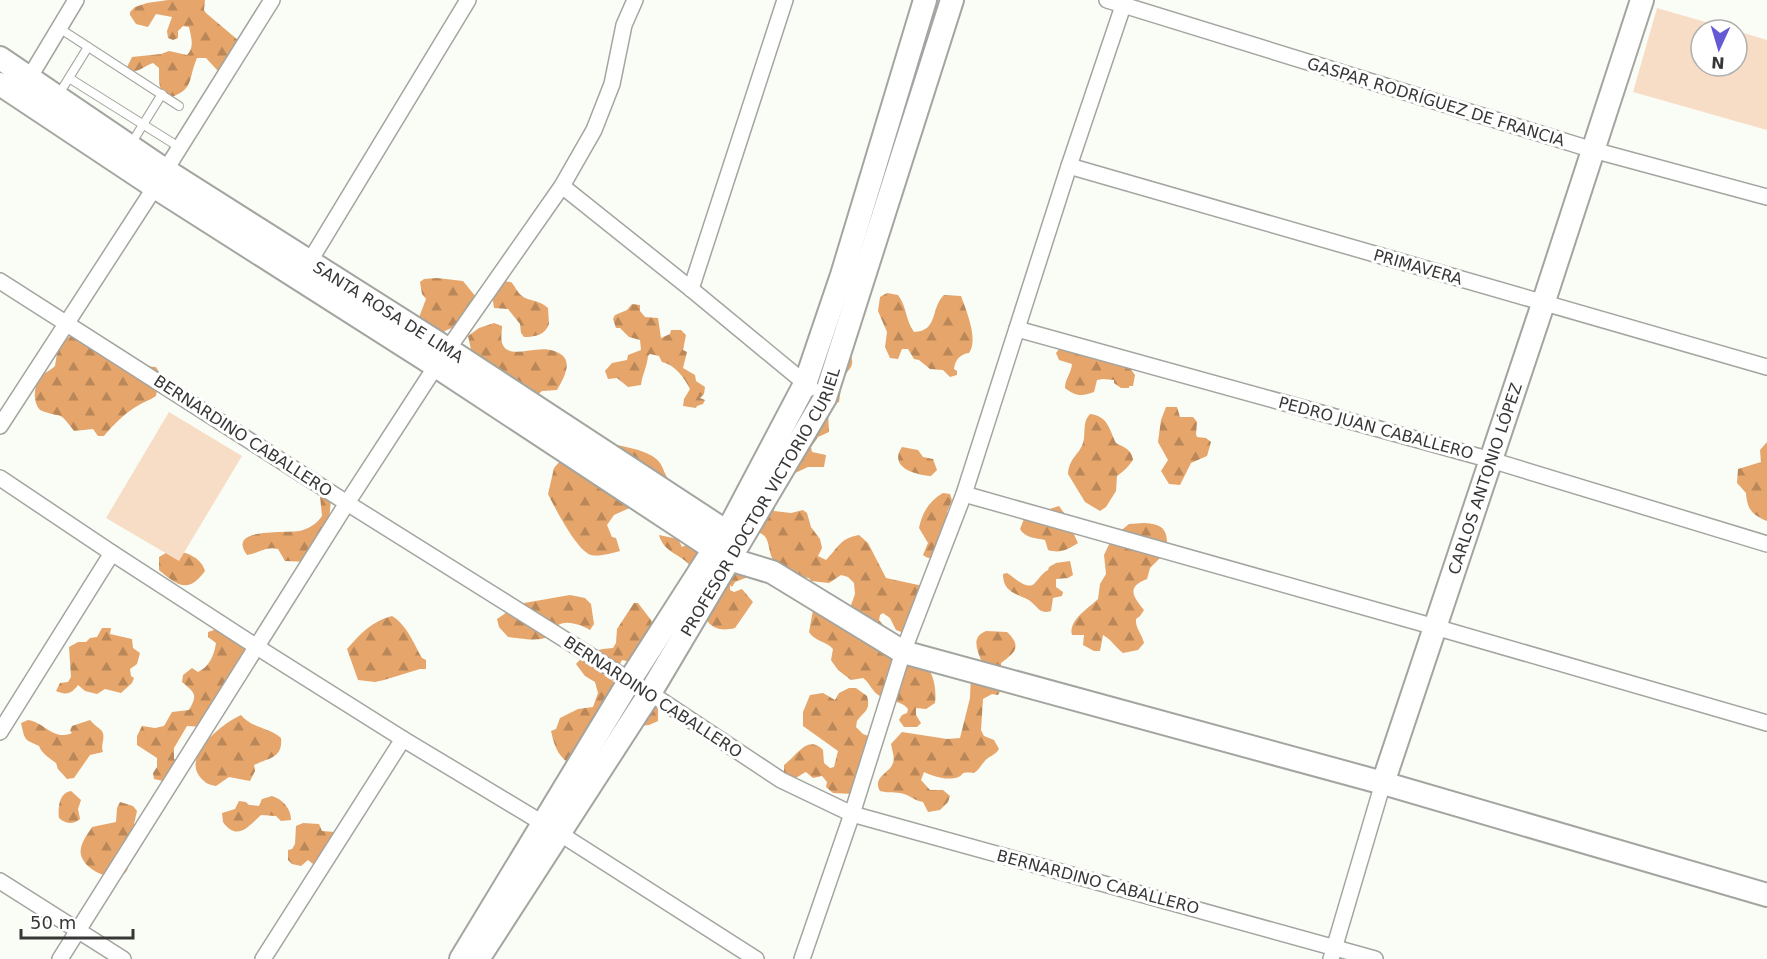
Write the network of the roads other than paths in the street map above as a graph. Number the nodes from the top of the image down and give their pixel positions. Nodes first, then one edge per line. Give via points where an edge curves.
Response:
1 (76, 0) edge
2 (272, 0) edge
3 (468, 0) edge
4 (635, 0) edge
5 (785, 0) edge
6 (925, 0) edge
7 (952, 0) edge
8 (1107, 0) edge
9 (1642, 0) edge
10 (1124, 2) edge
11 (59, 28) junction
12 (88, 47) junction
13 (0, 58) edge
14 (16, 86) edge
15 (63, 87) junction
16 (162, 94) junction
17 (179, 106) dead end
18 (144, 124) junction
19 (130, 146) junction
20 (180, 147) junction
21 (1593, 150) junction
22 (1069, 166) junction
23 (160, 178) junction
24 (562, 186) junction
25 (1767, 197) edge
26 (304, 270) junction
27 (852, 279) junction
28 (0, 281) edge
29 (691, 289) junction
30 (1543, 304) junction
31 (66, 323) junction
32 (1017, 329) junction
33 (442, 358) junction
34 (1767, 367) edge
35 (806, 384) junction
36 (825, 398) junction
37 (0, 426) edge
38 (1491, 460) junction
39 (0, 478) edge
40 (964, 494) junction
41 (347, 503) junction
42 (1767, 544) edge
43 (728, 545) junction
44 (111, 553) junction
45 (1435, 627) junction
46 (257, 647) junction
47 (903, 652) junction
48 (630, 680) junction
49 (650, 693) junction
50 (1767, 723) edge
51 (0, 732) edge
52 (403, 739) junction
53 (1383, 783) junction
54 (852, 814) junction
55 (551, 829) junction
56 (0, 881) edge
57 (1767, 896) edge
58 (79, 931) junction
59 (1333, 953) edge
60 (60, 959) edge
61 (123, 959) edge
62 (263, 959) edge
63 (461, 959) edge
64 (478, 959) edge
65 (756, 959) edge
66 (802, 959) edge
67 (1375, 959) edge

1 - 11 street
2 - 20 street
3 - 26 street
4 - 24 street via 624,25 612,84 594,130
5 - 29 street
6 - 27 street, PROFESOR DOCTOR VICTORIO CURIEL
7 - 27 street, PROFESOR DOCTOR VICTORIO CURIEL
8 - 10 street, GASPAR RODRÍGUEZ DE FRANCIA
9 - 21 street, CARLOS ANTONIO LÓPEZ
10 - 21 street, GASPAR RODRÍGUEZ DE FRANCIA
10 - 22 street
11 - 12 lane
11 - 14 street
12 - 15 lane
12 - 16 lane
13 - 14 street, SANTA ROSA DE LIMA
14 - 15 street, SANTA ROSA DE LIMA
14 - 23 street
15 - 18 lane
15 - 19 street, SANTA ROSA DE LIMA
16 - 17 lane
16 - 18 lane
18 - 19 lane
18 - 20 lane
19 - 23 street, SANTA ROSA DE LIMA
20 - 23 street
21 - 25 street, GASPAR RODRÍGUEZ DE FRANCIA
21 - 30 street, CARLOS ANTONIO LÓPEZ
22 - 30 street, PRIMAVERA
22 - 32 street
23 - 26 street, SANTA ROSA DE LIMA
23 - 31 street
24 - 29 street
24 - 33 street
26 - 33 street, SANTA ROSA DE LIMA
27 - 35 street, PROFESOR DOCTOR VICTORIO CURIEL
27 - 36 street, PROFESOR DOCTOR VICTORIO CURIEL
28 - 31 street, BERNARDINO CABALLERO
29 - 35 street
30 - 34 street, PRIMAVERA
30 - 38 street, CARLOS ANTONIO LÓPEZ
31 - 37 street
31 - 41 street, BERNARDINO CABALLERO
32 - 38 street, PEDRO JUAN CABALLERO
32 - 40 street
33 - 41 street
33 - 43 street, SANTA ROSA DE LIMA
35 - 36 street
35 - 43 street, PROFESOR DOCTOR VICTORIO CURIEL
36 - 43 street, PROFESOR DOCTOR VICTORIO CURIEL
38 - 42 street, PEDRO JUAN CABALLERO
38 - 45 street, CARLOS ANTONIO LÓPEZ
39 - 44 street
40 - 45 street
40 - 47 street
41 - 46 street
41 - 48 street, BERNARDINO CABALLERO
43 - 47 street, SANTA ROSA DE LIMA
43 - 48 street, PROFESOR DOCTOR VICTORIO CURIEL
43 - 49 street, PROFESOR DOCTOR VICTORIO CURIEL
44 - 46 street
44 - 51 street
45 - 50 street
45 - 53 street, CARLOS ANTONIO LÓPEZ
46 - 52 street
46 - 58 street
47 - 53 street, SANTA ROSA DE LIMA
47 - 54 street
48 - 49 street, BERNARDINO CABALLERO
48 - 55 street, PROFESOR DOCTOR VICTORIO CURIEL
49 - 54 street, BERNARDINO CABALLERO via 781,780
49 - 55 street, PROFESOR DOCTOR VICTORIO CURIEL
52 - 55 street
52 - 62 street
53 - 57 street, SANTA ROSA DE LIMA
53 - 59 street, CARLOS ANTONIO LÓPEZ
54 - 59 street, BERNARDINO CABALLERO
54 - 66 street
55 - 63 street, PROFESOR DOCTOR VICTORIO CURIEL
55 - 64 street, PROFESOR DOCTOR VICTORIO CURIEL
55 - 65 street
56 - 58 street
58 - 60 street
58 - 61 street
59 - 67 street, BERNARDINO CABALLERO

